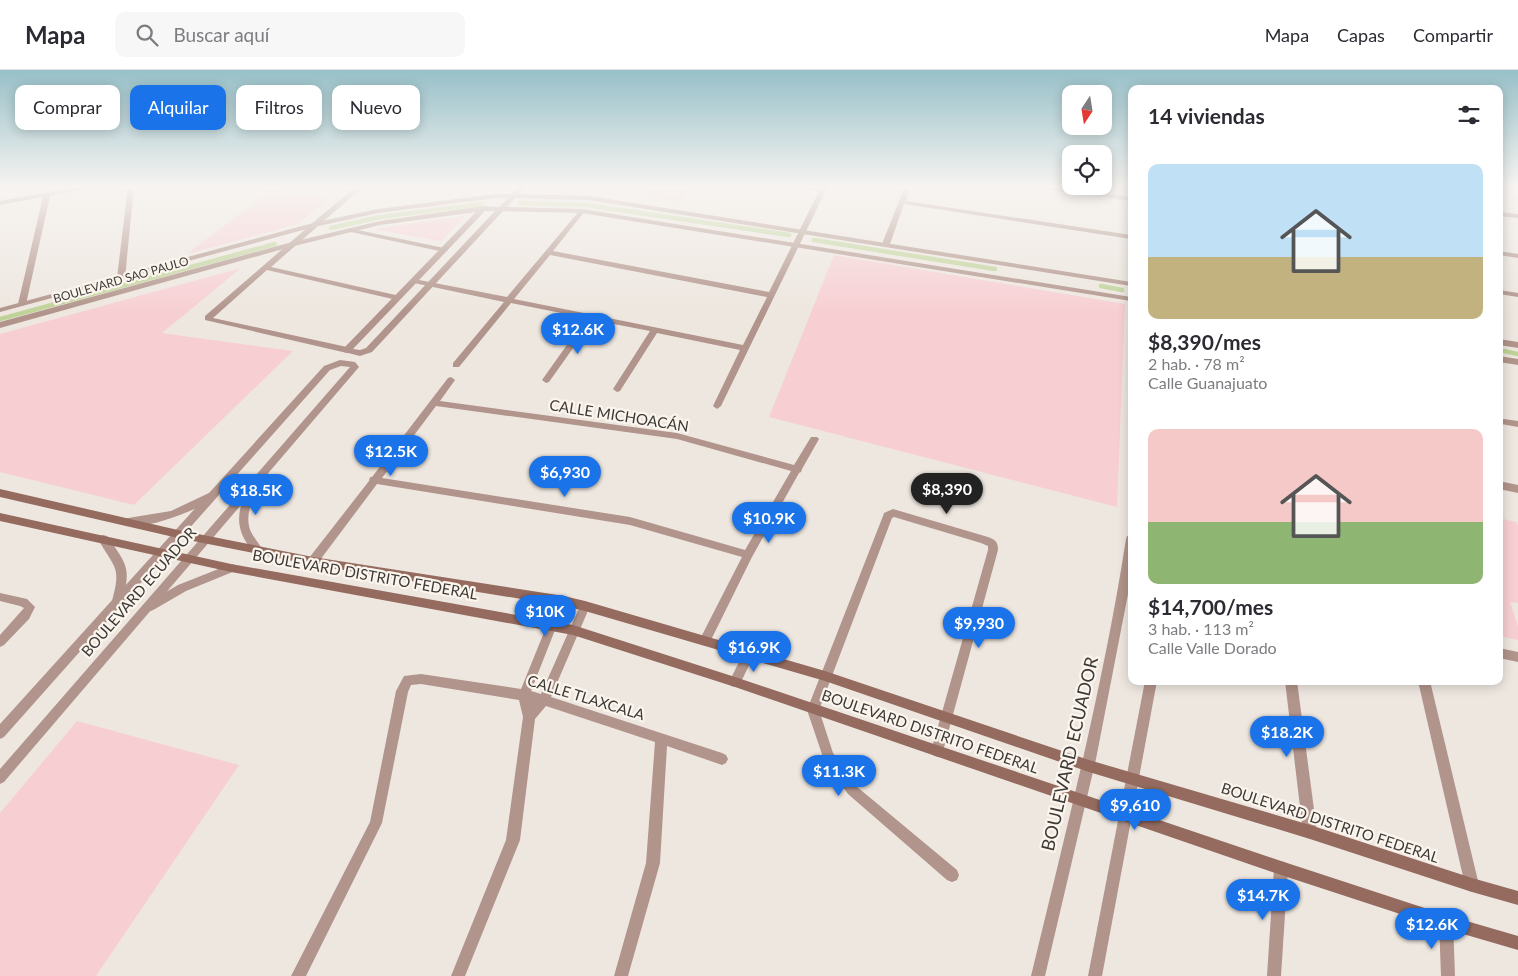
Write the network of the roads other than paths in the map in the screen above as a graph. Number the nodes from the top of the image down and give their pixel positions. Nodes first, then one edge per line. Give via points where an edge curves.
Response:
1 (39, 228) edge
2 (126, 228) edge
3 (305, 228) edge
4 (310, 228) edge
5 (358, 228) edge
6 (464, 228) edge
7 (483, 228) edge
8 (567, 228) edge
9 (697, 228) edge
10 (784, 228) edge
11 (803, 228) edge
12 (892, 228) edge
13 (1074, 228) edge
14 (351, 230) junction
15 (802, 231) junction
16 (1128, 237) edge
17 (292, 244) junction
18 (796, 244) junction
19 (886, 244) junction
20 (444, 250) junction
21 (548, 252) junction
22 (1503, 254) edge
23 (1518, 256) edge
24 (266, 268) junction
25 (121, 278) junction
26 (414, 281) junction
27 (430, 284) junction
28 (1128, 284) edge
29 (1503, 293) edge
30 (772, 295) junction
31 (1518, 295) edge
32 (397, 298) junction
33 (1128, 299) edge
34 (509, 300) junction
35 (22, 304) junction
36 (0, 310) edge
37 (592, 317) junction
38 (0, 325) edge
39 (656, 330) junction
40 (1503, 343) edge
41 (1518, 345) edge
42 (745, 348) junction
43 (347, 350) junction
44 (1503, 360) edge
45 (1518, 362) edge
46 (456, 364) dead end
47 (451, 380) dead end
48 (546, 380) dead end
49 (617, 389) dead end
50 (432, 403) junction
51 (717, 406) dead end
52 (1504, 422) dead end
53 (1518, 424) edge
54 (814, 439) dead end
55 (798, 470) junction
56 (373, 480) junction
57 (254, 483) junction
58 (1503, 486) edge
59 (1518, 489) edge
60 (0, 493) edge
61 (214, 494) junction
62 (0, 517) edge
63 (128, 522) junction
64 (178, 534) junction
65 (103, 539) junction
66 (206, 539) junction
67 (257, 549) junction
68 (160, 554) junction
69 (748, 555) junction
70 (188, 560) junction
71 (313, 561) junction
72 (231, 568) junction
73 (1128, 580) edge
74 (0, 597) edge
75 (118, 601) junction
76 (564, 601) junction
77 (585, 606) junction
78 (142, 613) junction
79 (552, 625) junction
80 (573, 630) junction
81 (705, 641) junction
82 (0, 642) edge
83 (749, 653) junction
84 (1503, 654) edge
85 (1518, 657) edge
86 (825, 676) junction
87 (735, 682) junction
88 (1150, 685) edge
89 (1292, 685) edge
90 (1425, 685) edge
91 (524, 695) junction
92 (544, 700) junction
93 (813, 710) junction
94 (529, 717) junction
95 (947, 717) junction
96 (0, 732) edge
97 (661, 739) junction
98 (937, 750) junction
99 (722, 759) dead end
100 (1089, 766) junction
101 (0, 778) edge
102 (1133, 778) junction
103 (1080, 800) junction
104 (1124, 816) junction
105 (1310, 832) junction
106 (1281, 868) junction
107 (952, 875) dead end
108 (1472, 885) junction
109 (1518, 898) edge
110 (1446, 922) junction
111 (1518, 943) edge
112 (298, 976) edge
113 (458, 976) edge
114 (621, 976) edge
115 (1038, 976) edge
116 (1095, 976) edge
117 (1274, 976) edge
118 (1448, 976) edge

1 - 35 street
2 - 25 street
3 - 25 street, BOULEVARD SAO PAULO
4 - 17 street
5 - 14 street, BOULEVARD SAO PAULO
6 - 20 street
7 - 27 street
8 - 21 street
9 - 18 street, BOULEVARD SAO PAULO
10 - 15 street, BOULEVARD SAO PAULO
11 - 15 street
12 - 19 street
13 - 16 street
14 - 17 street, BOULEVARD SAO PAULO
14 - 20 street
15 - 18 street
15 - 19 street, BOULEVARD SAO PAULO
17 - 24 street
17 - 38 street, BOULEVARD SAO PAULO
18 - 30 street
18 - 33 street, BOULEVARD SAO PAULO
19 - 28 street, BOULEVARD SAO PAULO
20 - 26 street
21 - 30 street
21 - 34 street
22 - 23 street
24 - 32 street
24 - 43 street via 208,318
25 - 35 street, BOULEVARD SAO PAULO
26 - 27 street
26 - 32 street
27 - 34 street
27 - 43 street via 369,350 360,353
29 - 31 street
30 - 42 street
32 - 43 street
34 - 37 street
34 - 46 street
35 - 36 street, BOULEVARD SAO PAULO
37 - 39 street
37 - 48 street
39 - 42 street
39 - 49 street
40 - 41 street
42 - 51 street
44 - 45 street
47 - 50 street
50 - 55 street, CALLE MICHOACÁN via 677,436
50 - 56 street
52 - 53 street
54 - 55 street
55 - 69 street
56 - 69 street via 630,521
56 - 71 street
57 - 61 street, BOULEVARD ECUADOR via 355,367 352,364 340,363 327,368
57 - 66 street, BOULEVARD ECUADOR
57 - 67 street via 244,507 244,518 245,535
58 - 59 street
60 - 63 main road, BOULEVARD DISTRITO FEDERAL
61 - 63 street via 174,515
61 - 64 street, BOULEVARD ECUADOR
62 - 65 main road, BOULEVARD DISTRITO FEDERAL
63 - 64 main road, BOULEVARD DISTRITO FEDERAL
64 - 66 main road, BOULEVARD DISTRITO FEDERAL
64 - 68 street, BOULEVARD ECUADOR
65 - 68 main road, BOULEVARD DISTRITO FEDERAL
65 - 75 street via 118,558 124,573
66 - 67 main road, BOULEVARD DISTRITO FEDERAL
66 - 70 street, BOULEVARD ECUADOR
67 - 71 main road, BOULEVARD DISTRITO FEDERAL
68 - 70 main road, BOULEVARD DISTRITO FEDERAL
68 - 75 street, BOULEVARD ECUADOR
69 - 81 street
70 - 72 main road, BOULEVARD DISTRITO FEDERAL
70 - 78 street, BOULEVARD ECUADOR
71 - 76 main road, BOULEVARD DISTRITO FEDERAL
72 - 78 street via 182,588
72 - 79 main road, BOULEVARD DISTRITO FEDERAL
73 - 100 street, BOULEVARD ECUADOR
74 - 82 street via 23,602 30,607
75 - 96 street, BOULEVARD ECUADOR
76 - 77 main road, BOULEVARD DISTRITO FEDERAL
76 - 79 street
77 - 80 street
77 - 81 main road, BOULEVARD DISTRITO FEDERAL
78 - 101 street, BOULEVARD ECUADOR
79 - 80 main road, BOULEVARD DISTRITO FEDERAL
79 - 91 street
80 - 87 main road, BOULEVARD DISTRITO FEDERAL
80 - 92 street
81 - 83 main road, BOULEVARD DISTRITO FEDERAL
83 - 86 main road, BOULEVARD DISTRITO FEDERAL
83 - 87 street
84 - 85 street
86 - 93 street
86 - 95 main road, BOULEVARD DISTRITO FEDERAL
86 - 95 street via 888,516 902,514 984,540 992,544 993,550
87 - 93 main road, BOULEVARD DISTRITO FEDERAL
88 - 102 street
89 - 105 street
90 - 108 street
91 - 92 street, CALLE TLAXCALA
91 - 94 street
91 - 112 street, CALLE TLAXCALA via 421,679 408,680 402,691 376,823
92 - 94 street
92 - 97 street, CALLE TLAXCALA
93 - 98 main road, BOULEVARD DISTRITO FEDERAL
93 - 107 street via 828,756 852,790
94 - 113 street via 513,840
95 - 98 street
95 - 100 main road, BOULEVARD DISTRITO FEDERAL
97 - 99 street, CALLE TLAXCALA
97 - 114 street via 653,863
98 - 103 main road, BOULEVARD DISTRITO FEDERAL
100 - 102 main road, BOULEVARD DISTRITO FEDERAL
100 - 103 street, BOULEVARD ECUADOR
102 - 104 street
102 - 105 main road, BOULEVARD DISTRITO FEDERAL
103 - 104 main road, BOULEVARD DISTRITO FEDERAL
103 - 115 street, BOULEVARD ECUADOR
104 - 106 main road, BOULEVARD DISTRITO FEDERAL
104 - 116 street
105 - 108 main road, BOULEVARD DISTRITO FEDERAL
106 - 110 main road, BOULEVARD DISTRITO FEDERAL
106 - 117 street
108 - 109 main road, BOULEVARD DISTRITO FEDERAL
110 - 111 main road, BOULEVARD DISTRITO FEDERAL
110 - 118 street

